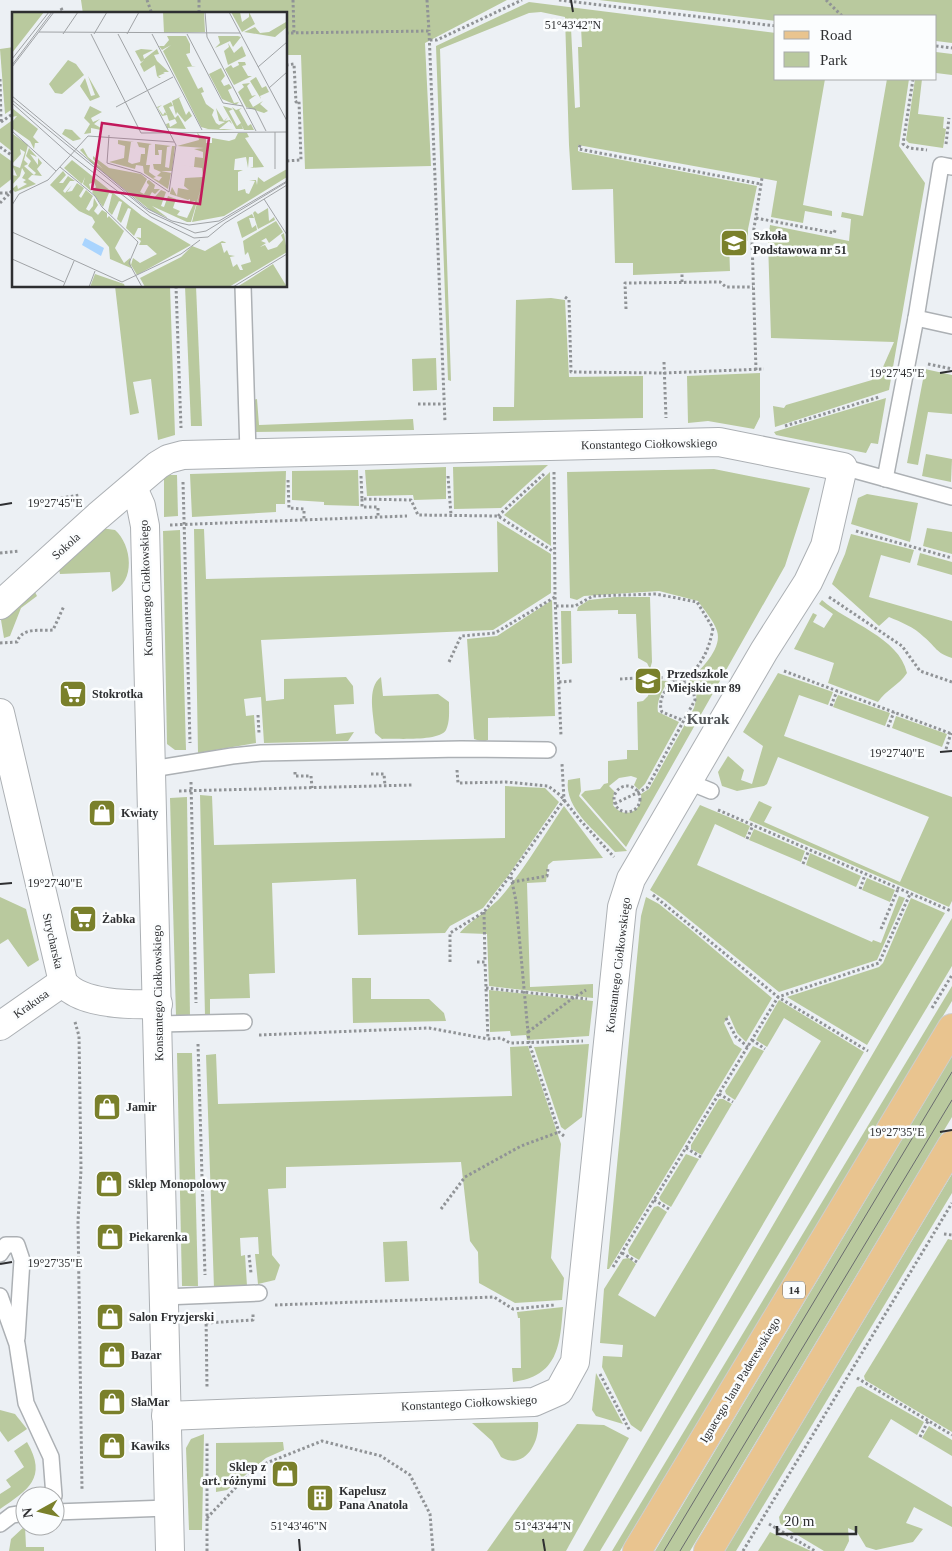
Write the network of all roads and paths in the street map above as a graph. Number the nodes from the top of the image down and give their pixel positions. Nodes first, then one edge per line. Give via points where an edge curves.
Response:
1 (147, 0) edge
2 (293, 0) edge
3 (427, 0) edge
4 (522, 0) edge
5 (559, 0) edge
6 (826, 0) edge
7 (61, 8) dead end
8 (63, 12) edge
9 (151, 12) edge
10 (841, 15) edge
11 (774, 26) edge
12 (429, 31) junction
13 (288, 33) edge
14 (294, 33) junction
15 (430, 40) junction
16 (937, 46) edge
17 (952, 48) edge
18 (288, 65) edge
19 (0, 79) edge
20 (912, 80) edge
21 (12, 114) edge
22 (948, 118) dead end
23 (0, 122) edge
24 (950, 127) edge
25 (580, 145) dead end
26 (0, 147) edge
27 (936, 151) dead end
28 (944, 152) dead end
29 (12, 156) edge
30 (288, 160) edge
31 (952, 166) edge
32 (762, 178) dead end
33 (762, 184) junction
34 (12, 190) edge
35 (10, 193) junction
36 (0, 194) edge
37 (0, 203) edge
38 (756, 218) junction
39 (836, 228) dead end
40 (682, 273) dead end
41 (682, 282) junction
42 (753, 287) junction
43 (176, 288) edge
44 (243, 288) edge
45 (565, 297) dead end
46 (626, 308) dead end
47 (916, 318) junction
48 (952, 326) edge
49 (664, 362) dead end
50 (923, 363) dead end
51 (764, 369) dead end
52 (952, 369) edge
53 (756, 370) junction
54 (664, 373) junction
55 (902, 391) junction
56 (418, 404) dead end
57 (441, 404) dead end
58 (666, 423) dead end
59 (780, 428) dead end
60 (445, 448) junction
61 (248, 453) junction
62 (554, 454) junction
63 (183, 455) junction
64 (843, 467) junction
65 (361, 474) dead end
66 (288, 476) dead end
67 (885, 479) junction
68 (133, 488) junction
69 (80, 496) dead end
70 (952, 497) edge
71 (61, 498) dead end
72 (362, 499) junction
73 (451, 515) junction
74 (407, 516) dead end
75 (498, 516) junction
76 (378, 517) junction
77 (304, 519) junction
78 (185, 524) junction
79 (146, 526) junction
80 (847, 528) dead end
81 (555, 552) junction
82 (952, 558) edge
83 (808, 582) junction
84 (556, 597) junction
85 (0, 605) edge
86 (64, 606) dead end
87 (556, 606) junction
88 (0, 643) edge
89 (449, 662) dead end
90 (776, 668) dead end
91 (620, 679) dead end
92 (675, 679) junction
93 (573, 681) dead end
94 (559, 682) junction
95 (683, 682) junction
96 (952, 682) edge
97 (837, 691) junction
98 (831, 706) dead end
99 (894, 712) junction
100 (0, 713) edge
101 (682, 720) junction
102 (888, 727) dead end
103 (952, 733) edge
104 (561, 738) dead end
105 (946, 748) dead end
106 (456, 750) junction
107 (548, 750) dead end
108 (562, 756) dead end
109 (191, 762) junction
110 (366, 774) dead end
111 (295, 776) dead end
112 (152, 780) junction
113 (413, 785) dead end
114 (385, 786) junction
115 (312, 788) junction
116 (191, 791) junction
117 (639, 793) junction
118 (564, 800) junction
119 (614, 804) junction
120 (713, 808) dead end
121 (753, 825) junction
122 (747, 839) dead end
123 (809, 850) junction
124 (617, 859) dead end
125 (803, 864) dead end
126 (548, 868) dead end
127 (865, 875) junction
128 (511, 877) junction
129 (512, 882) junction
130 (860, 888) dead end
131 (898, 889) junction
132 (644, 893) dead end
133 (910, 894) junction
134 (484, 912) junction
135 (951, 912) edge
136 (881, 930) dead end
137 (450, 962) dead end
138 (477, 962) dead end
139 (485, 962) junction
140 (592, 987) dead end
141 (69, 988) junction
142 (486, 988) junction
143 (523, 992) junction
144 (778, 997) junction
145 (573, 998) junction
146 (590, 999) dead end
147 (158, 1014) junction
148 (726, 1018) dead end
149 (244, 1022) dead end
150 (197, 1024) junction
151 (0, 1026) edge
152 (952, 1028) edge
153 (380, 1029) dead end
154 (528, 1032) junction
155 (488, 1039) junction
156 (752, 1040) junction
157 (585, 1041) dead end
158 (529, 1043) junction
159 (748, 1047) junction
160 (765, 1049) dead end
161 (868, 1051) dead end
162 (719, 1094) junction
163 (734, 1102) dead end
164 (559, 1132) junction
165 (564, 1136) dead end
166 (952, 1146) edge
167 (686, 1148) junction
168 (701, 1157) dead end
169 (654, 1200) junction
170 (952, 1203) edge
171 (441, 1209) dead end
172 (669, 1209) dead end
173 (944, 1234) dead end
174 (952, 1235) edge
175 (622, 1253) junction
176 (0, 1254) edge
177 (638, 1262) dead end
178 (609, 1273) dead end
179 (0, 1296) edge
180 (206, 1296) junction
181 (164, 1297) junction
182 (256, 1300) joint
183 (273, 1305) dead end
184 (559, 1305) dead end
185 (206, 1323) junction
186 (17, 1344) junction
187 (599, 1371) dead end
188 (857, 1378) dead end
189 (207, 1414) junction
190 (166, 1416) junction
191 (928, 1421) junction
192 (630, 1431) dead end
193 (952, 1434) edge
194 (920, 1436) dead end
195 (53, 1486) edge
196 (168, 1508) junction
197 (83, 1511) junction
198 (65, 1512) edge
199 (15, 1515) edge
200 (207, 1518) junction
201 (0, 1524) edge
202 (769, 1524) dead end
203 (170, 1551) edge
204 (207, 1551) edge
205 (433, 1551) edge
206 (637, 1551) edge
207 (708, 1551) edge
208 (743, 1551) edge
209 (815, 1551) edge

1 - 9 path
2 - 14 path
3 - 12 path
4 - 15 path via 437,40
5 - 11 path
6 - 10 path
7 - 8 path
12 - 14 path
12 - 15 path
13 - 14 path
15 - 60 path
16 - 17 path
18 - 30 path via 294,64 301,160
19 - 23 path
20 - 27 path via 903,144 909,148
21 - 23 path
22 - 24 path
24 - 28 path
25 - 33 path via 579,149
26 - 29 path
31 - 47 lane via 941,165
32 - 33 path
33 - 38 path
34 - 35 path
35 - 36 path
35 - 37 path
38 - 39 path via 834,233
38 - 42 path via 752,241
40 - 41 path
41 - 42 path via 720,282 726,287
41 - 46 path via 625,283
42 - 53 path
43 - 63 path
44 - 61 lane
45 - 54 path via 569,300 571,372
47 - 48 lane
47 - 55 lane
49 - 54 path
50 - 52 path
51 - 53 path
53 - 54 path
54 - 58 path
55 - 59 path
55 - 67 lane
56 - 57 path
60 - 61 street, Konstantego Ciołkowskiego
60 - 62 street, Konstantego Ciołkowskiego
60 - 73 path
61 - 63 street, Konstantego Ciołkowskiego
62 - 64 street, Konstantego Ciołkowskiego via 719,442
62 - 75 path via 548,470
62 - 81 path
63 - 68 street, Konstantego Ciołkowskiego via 158,465
63 - 78 path
64 - 67 lane
64 - 83 street, Konstantego Ciołkowskiego via 825,546
65 - 72 path
66 - 77 path via 289,508 304,508
67 - 70 lane
68 - 79 street, Konstantego Ciołkowskiego
68 - 85 street, Sokola
69 - 71 path
72 - 73 path via 411,500 418,515
72 - 76 path via 362,507 378,508
73 - 75 path
74 - 76 path
75 - 81 path
76 - 77 path
77 - 78 path
78 - 79 path
78 - 109 path
79 - 112 street, Konstantego Ciołkowskiego
80 - 82 path
81 - 84 path
83 - 96 path via 902,646 920,671
83 - 189 street, Konstantego Ciołkowskiego via 764,651 700,787 631,879 622,907 575,1362 559,1391 534,1402
84 - 87 path
84 - 89 path via 496,633 461,636
86 - 88 path via 53,630 24,632 16,642
87 - 94 path
87 - 95 path via 575,606 593,596 656,594 697,602 713,628 712,638 710,648 693,674
90 - 97 path
91 - 92 path
92 - 95 path
92 - 101 path via 663,695 660,708 662,712
93 - 94 path
94 - 104 path
95 - 101 path via 693,689 695,700
97 - 98 path
97 - 99 path
99 - 102 path
99 - 103 path
100 - 141 street, Strycharska
101 - 117 path via 647,788
103 - 105 path
106 - 107 lane
106 - 109 lane via 261,754
106 - 118 path via 458,783 544,784
108 - 118 path
109 - 112 lane
109 - 116 path
110 - 114 path via 384,774
111 - 115 path via 311,776
112 - 116 path
112 - 147 street, Konstantego Ciołkowskiego
113 - 114 path
114 - 115 path
115 - 116 path
116 - 150 path
117 - 119 path
117 - 119 path via 633,786 620,788 614,795
117 - 119 path via 640,802 632,811 624,812
118 - 124 path
118 - 128 path
120 - 121 path
121 - 122 path
121 - 123 path
123 - 125 path
123 - 127 path
126 - 129 path via 547,876
127 - 130 path
127 - 131 path
128 - 129 path
128 - 134 path
129 - 143 path
131 - 133 path
131 - 136 path
132 - 144 path via 652,894
133 - 135 path
133 - 144 path via 879,963
134 - 137 path via 450,933
134 - 139 path
138 - 139 path
139 - 142 path
140 - 145 path
141 - 147 street
141 - 151 street, Krakusa
141 - 197 path via 79,1036 81,1170 78,1221
142 - 143 path
142 - 155 path
143 - 145 path
143 - 154 path
144 - 156 path
144 - 161 path
145 - 146 path
145 - 154 path
147 - 150 lane
147 - 181 street, Konstantego Ciołkowskiego
148 - 159 path via 736,1037
149 - 150 lane
150 - 180 path
152 - 206 main road, Ignacego Jana Paderewskiego / 14
153 - 155 path via 430,1028
154 - 158 path
155 - 158 path
156 - 159 path
156 - 160 path
157 - 158 path
158 - 164 path
159 - 162 path
162 - 163 path
162 - 167 path
164 - 165 path
164 - 171 path via 521,1146 465,1177
166 - 207 main road
167 - 168 path
167 - 169 path
169 - 172 path
169 - 175 path
170 - 208 path
173 - 174 path
175 - 177 path
175 - 178 path
176 - 186 lane via 6,1245 11,1244 17,1245 22,1255
179 - 186 lane
180 - 181 lane
180 - 182 lane
180 - 185 path
181 - 190 street, Konstantego Ciołkowskiego
182 - 185 path via 253,1320
183 - 184 path via 494,1297 513,1309
185 - 189 path
186 - 195 lane via 26,1403 51,1457
187 - 192 path
188 - 191 path
189 - 190 street, Konstantego Ciołkowskiego
189 - 200 path
190 - 196 street, Konstantego Ciołkowskiego
191 - 193 path
191 - 194 path
196 - 197 lane
196 - 203 street, Konstantego Ciołkowskiego
197 - 198 lane
199 - 201 lane
200 - 204 path
200 - 205 path via 239,1484 264,1464 322,1441 381,1456 410,1475 430,1514
202 - 209 path

